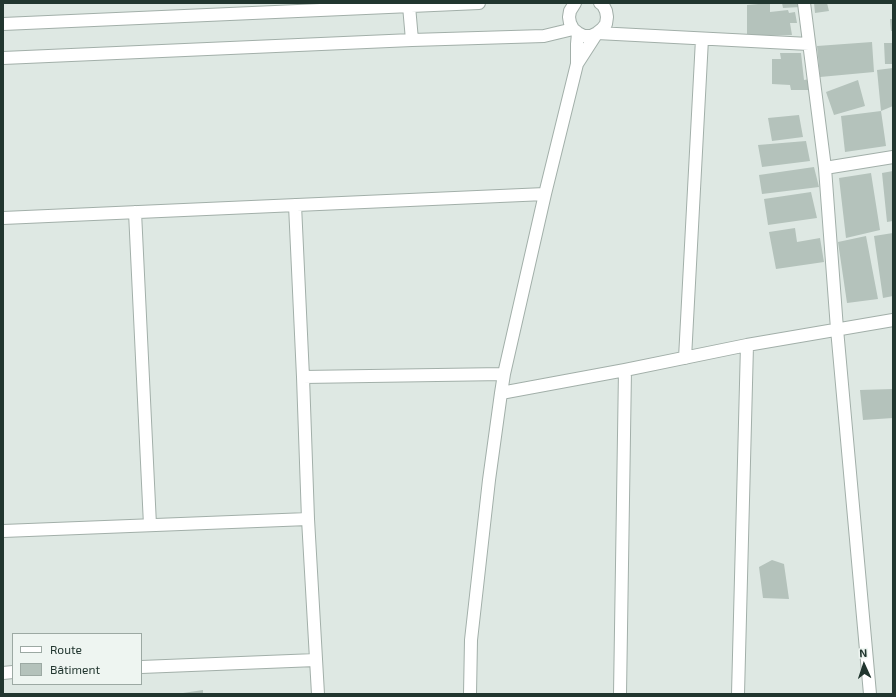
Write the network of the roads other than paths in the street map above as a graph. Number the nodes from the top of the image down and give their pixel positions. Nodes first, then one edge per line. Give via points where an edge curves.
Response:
1 (479, 3) edge
2 (575, 3) edge
3 (804, 3) edge
4 (603, 4) edge
5 (409, 5) edge
6 (3, 24) edge
7 (576, 31) junction
8 (597, 34) junction
9 (702, 39) junction
10 (412, 40) junction
11 (809, 44) junction
12 (3, 58) edge
13 (577, 64) junction
14 (893, 156) edge
15 (825, 168) junction
16 (545, 194) junction
17 (295, 205) junction
18 (136, 212) junction
19 (3, 218) edge
20 (893, 320) edge
21 (837, 329) junction
22 (747, 345) junction
23 (685, 358) junction
24 (625, 370) junction
25 (504, 374) junction
26 (303, 377) junction
27 (501, 393) junction
28 (308, 519) junction
29 (150, 525) junction
30 (3, 531) edge
31 (316, 660) junction
32 (142, 667) edge
33 (318, 694) edge
34 (470, 694) edge
35 (620, 694) edge
36 (738, 694) edge
37 (870, 694) edge

1 - 5 street
2 - 7 street via 569,17
3 - 11 street
4 - 8 street via 607,17 606,24
5 - 6 street
5 - 10 street
7 - 8 street via 584,36
7 - 10 street via 544,36
7 - 13 street
8 - 9 street
8 - 13 street
9 - 11 street
9 - 23 street
10 - 12 street
11 - 15 street
13 - 16 street
14 - 15 street
15 - 21 street
16 - 17 street
16 - 25 street
17 - 18 street
17 - 26 street
18 - 19 street
18 - 29 street
20 - 21 street
21 - 22 street
21 - 37 street
22 - 23 street
22 - 36 street
23 - 24 street
24 - 27 street
24 - 35 street
25 - 26 street
25 - 27 street
26 - 28 street
27 - 34 street via 471,640
28 - 29 street
28 - 31 street
29 - 30 street
31 - 32 street
31 - 33 street

